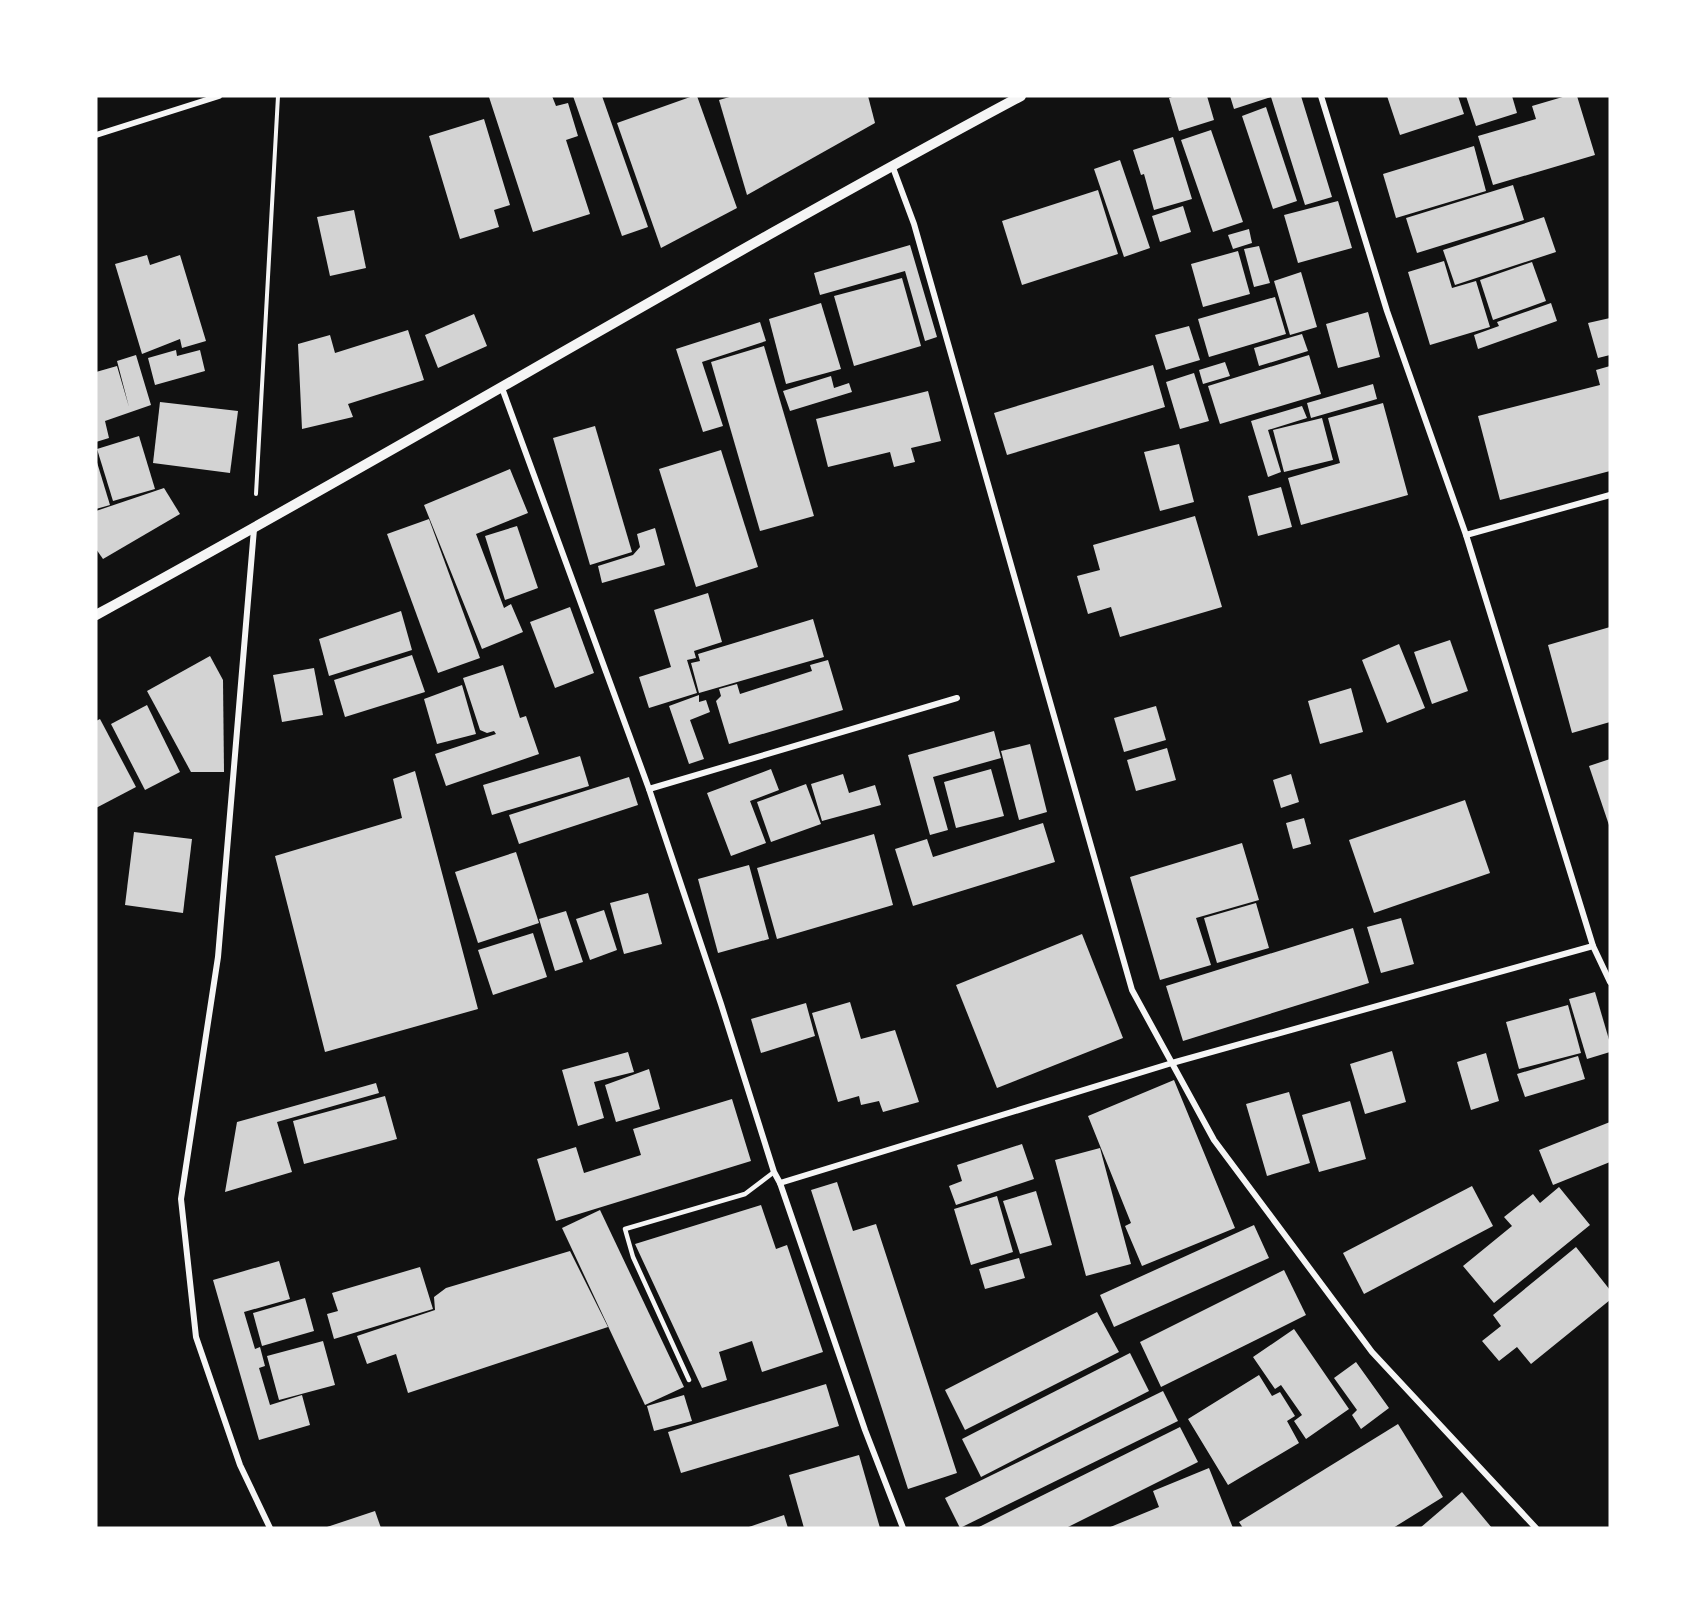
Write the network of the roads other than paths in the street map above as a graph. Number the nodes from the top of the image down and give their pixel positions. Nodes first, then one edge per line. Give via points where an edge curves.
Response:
1 (219, 96) edge
2 (1021, 96) edge
3 (1321, 96) edge
4 (96, 135) edge
5 (892, 165) junction
6 (502, 388) junction
7 (1610, 495) edge
8 (254, 529) junction
9 (1466, 535) junction
10 (96, 615) edge
11 (957, 698) dead end
12 (649, 789) junction
13 (1593, 946) junction
14 (1610, 982) edge
15 (1172, 1063) junction
16 (774, 1172) junction
17 (780, 1183) junction
18 (689, 1380) dead end
19 (270, 1528) edge
20 (903, 1528) edge
21 (1536, 1528) edge

1 - 4 street
2 - 5 street
3 - 9 street via 1387,311
5 - 6 street
5 - 15 street via 914,224 1132,990
6 - 8 street
6 - 12 street
7 - 9 street
8 - 10 street
8 - 19 street via 218,957 181,1199 196,1337 240,1465
9 - 13 street
11 - 12 street
12 - 16 street
13 - 14 street
13 - 15 street
15 - 17 street
15 - 21 street via 1214,1140 1372,1352
16 - 17 street
16 - 18 lane via 745,1194 625,1229 633,1257
17 - 20 street

